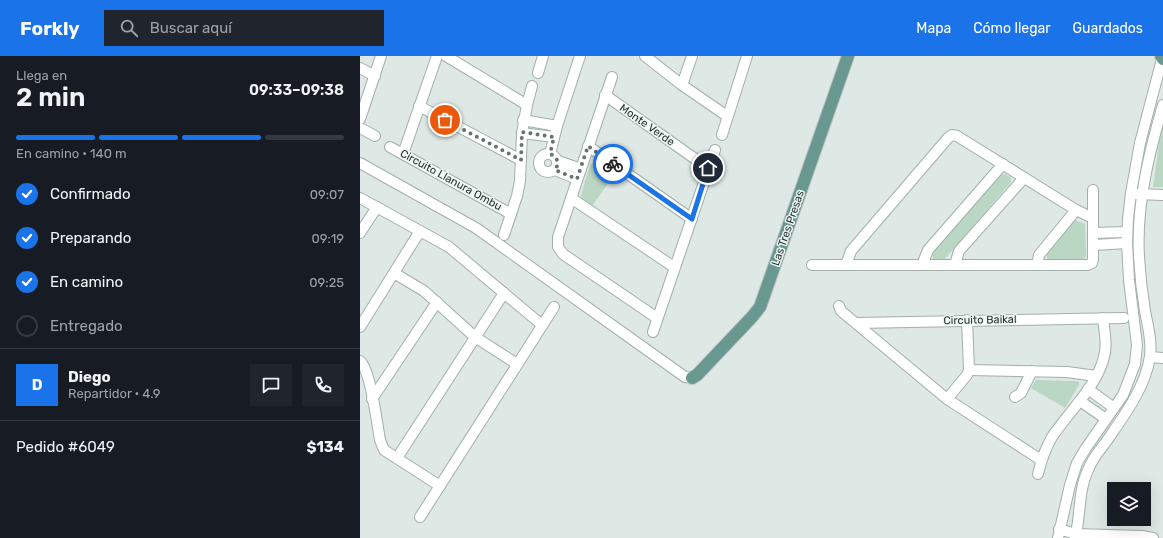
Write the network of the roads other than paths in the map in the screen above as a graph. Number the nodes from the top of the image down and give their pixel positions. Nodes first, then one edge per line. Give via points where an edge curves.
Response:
1 (381, 56) edge
2 (437, 56) edge
3 (446, 56) edge
4 (543, 56) edge
5 (580, 56) edge
6 (645, 56) edge
7 (692, 56) edge
8 (747, 56) edge
9 (848, 56) edge
10 (1161, 56) edge
11 (1163, 59) edge
12 (360, 68) edge
13 (538, 73) dead end
14 (375, 76) junction
15 (612, 77) dead end
16 (682, 85) junction
17 (532, 86) dead end
18 (606, 96) junction
19 (527, 105) junction
20 (1163, 105) edge
21 (419, 106) junction
22 (727, 116) junction
23 (360, 119) edge
24 (523, 120) junction
25 (557, 126) junction
26 (360, 128) edge
27 (522, 132) junction
28 (722, 135) dead end
29 (375, 136) dead end
30 (554, 137) junction
31 (588, 146) junction
32 (390, 147) dead end
33 (715, 150) dead end
34 (403, 154) junction
35 (550, 154) junction
36 (521, 160) junction
37 (360, 163) edge
38 (1003, 164) junction
39 (556, 166) junction
40 (708, 168) junction
41 (579, 174) junction
42 (1024, 178) junction
43 (1093, 190) dead end
44 (1131, 193) junction
45 (1142, 194) junction
46 (1163, 195) edge
47 (360, 198) edge
48 (571, 198) junction
49 (377, 207) junction
50 (1076, 210) junction
51 (511, 214) junction
52 (1093, 218) junction
53 (692, 219) junction
54 (420, 231) junction
55 (1128, 232) junction
56 (360, 233) edge
57 (1093, 233) junction
58 (504, 235) dead end
59 (1127, 243) junction
60 (1094, 245) junction
61 (812, 265) dead end
62 (846, 265) junction
63 (922, 265) junction
64 (955, 265) junction
65 (1037, 265) junction
66 (674, 267) junction
67 (394, 273) junction
68 (504, 293) junction
69 (437, 302) junction
70 (839, 306) dead end
71 (554, 307) dead end
72 (657, 318) junction
73 (1103, 318) junction
74 (1124, 318) dead end
75 (967, 320) junction
76 (857, 323) junction
77 (542, 325) junction
78 (360, 327) edge
79 (653, 332) dead end
80 (476, 337) junction
81 (1137, 345) junction
82 (1151, 345) junction
83 (1163, 358) edge
84 (360, 361) edge
85 (1149, 361) junction
86 (517, 364) junction
87 (1135, 364) junction
88 (969, 370) junction
89 (1032, 371) junction
90 (1096, 376) junction
91 (692, 378) joint
92 (1088, 389) junction
93 (1015, 397) dead end
94 (372, 399) junction
95 (947, 399) junction
96 (1080, 401) junction
97 (1114, 408) junction
98 (1106, 419) junction
99 (397, 458) junction
100 (1041, 460) junction
101 (1038, 474) dead end
102 (440, 486) junction
103 (420, 517) dead end
104 (1058, 534) edge
105 (1076, 536) edge
106 (1153, 538) edge

1 - 14 street
2 - 21 street
3 - 19 street
4 - 13 street
5 - 25 street
6 - 16 street
7 - 16 street
8 - 22 street
9 - 91 main road, Las Tres Presas via 760,307
10 - 11 main road
11 - 44 street via 1140,143
12 - 14 street
14 - 23 street
15 - 18 street
16 - 22 street
17 - 19 street, Circuito Llanura Ombu
18 - 31 street
18 - 40 street, Monte Verde
19 - 24 street, Circuito Llanura Ombu
20 - 45 street
21 - 34 street
21 - 36 street
22 - 28 street
24 - 25 street
24 - 27 street, Circuito Llanura Ombu
25 - 30 street
26 - 29 street
27 - 30 street
27 - 36 street, Circuito Llanura Ombu
30 - 35 street
31 - 41 street
31 - 53 street
32 - 34 street, Circuito Llanura Ombu
33 - 40 street
34 - 51 street, Circuito Llanura Ombu
35 - 39 street via 555,156
35 - 39 street via 543,155 539,167 543,172 550,173
36 - 51 street, Circuito Llanura Ombu via 520,181
37 - 91 street via 476,228 685,377
38 - 42 street
38 - 62 street via 952,135 851,251
38 - 63 street via 928,250
39 - 41 street
40 - 53 street
41 - 48 street
42 - 50 street
42 - 64 street via 959,252
43 - 52 street
44 - 45 street
44 - 55 street
45 - 46 street
45 - 82 street via 1139,256
47 - 49 street
48 - 66 street
48 - 72 street via 558,237 558,247 564,254
49 - 54 street
49 - 56 street
50 - 52 street
50 - 65 street via 1039,255
51 - 58 street, Circuito Llanura Ombu
52 - 57 street
53 - 66 street
54 - 67 street
54 - 68 street via 449,247
55 - 57 street
55 - 59 street
57 - 60 street
59 - 60 street
59 - 81 street
60 - 65 street via 1092,263 1088,265
61 - 62 street
62 - 63 street
63 - 64 street
64 - 65 street
66 - 72 street
67 - 69 street
67 - 78 street
68 - 77 street
68 - 80 street
69 - 80 street
69 - 94 street
70 - 76 street via 841,311
71 - 77 street
72 - 79 street
73 - 74 street, Circuito Baikal
73 - 75 street, Circuito Baikal
73 - 90 street via 1106,346
75 - 76 street, Circuito Baikal
75 - 88 street
76 - 95 street
77 - 86 street
80 - 86 street
80 - 99 street
81 - 82 street
81 - 87 street
82 - 85 street
83 - 85 street
84 - 94 street via 368,376
85 - 87 street
85 - 105 street via 1136,396 1087,470 1081,490
86 - 102 street
87 - 97 street via 1123,395
88 - 89 street
88 - 95 street
89 - 90 street
89 - 93 street via 1021,393
90 - 92 street
92 - 96 street
92 - 97 street
94 - 99 street via 384,450
95 - 100 street
96 - 98 street
96 - 100 street via 1052,438
97 - 98 street
98 - 104 street via 1077,464
99 - 102 street
100 - 101 street
102 - 103 street
104 - 105 street
105 - 106 street

